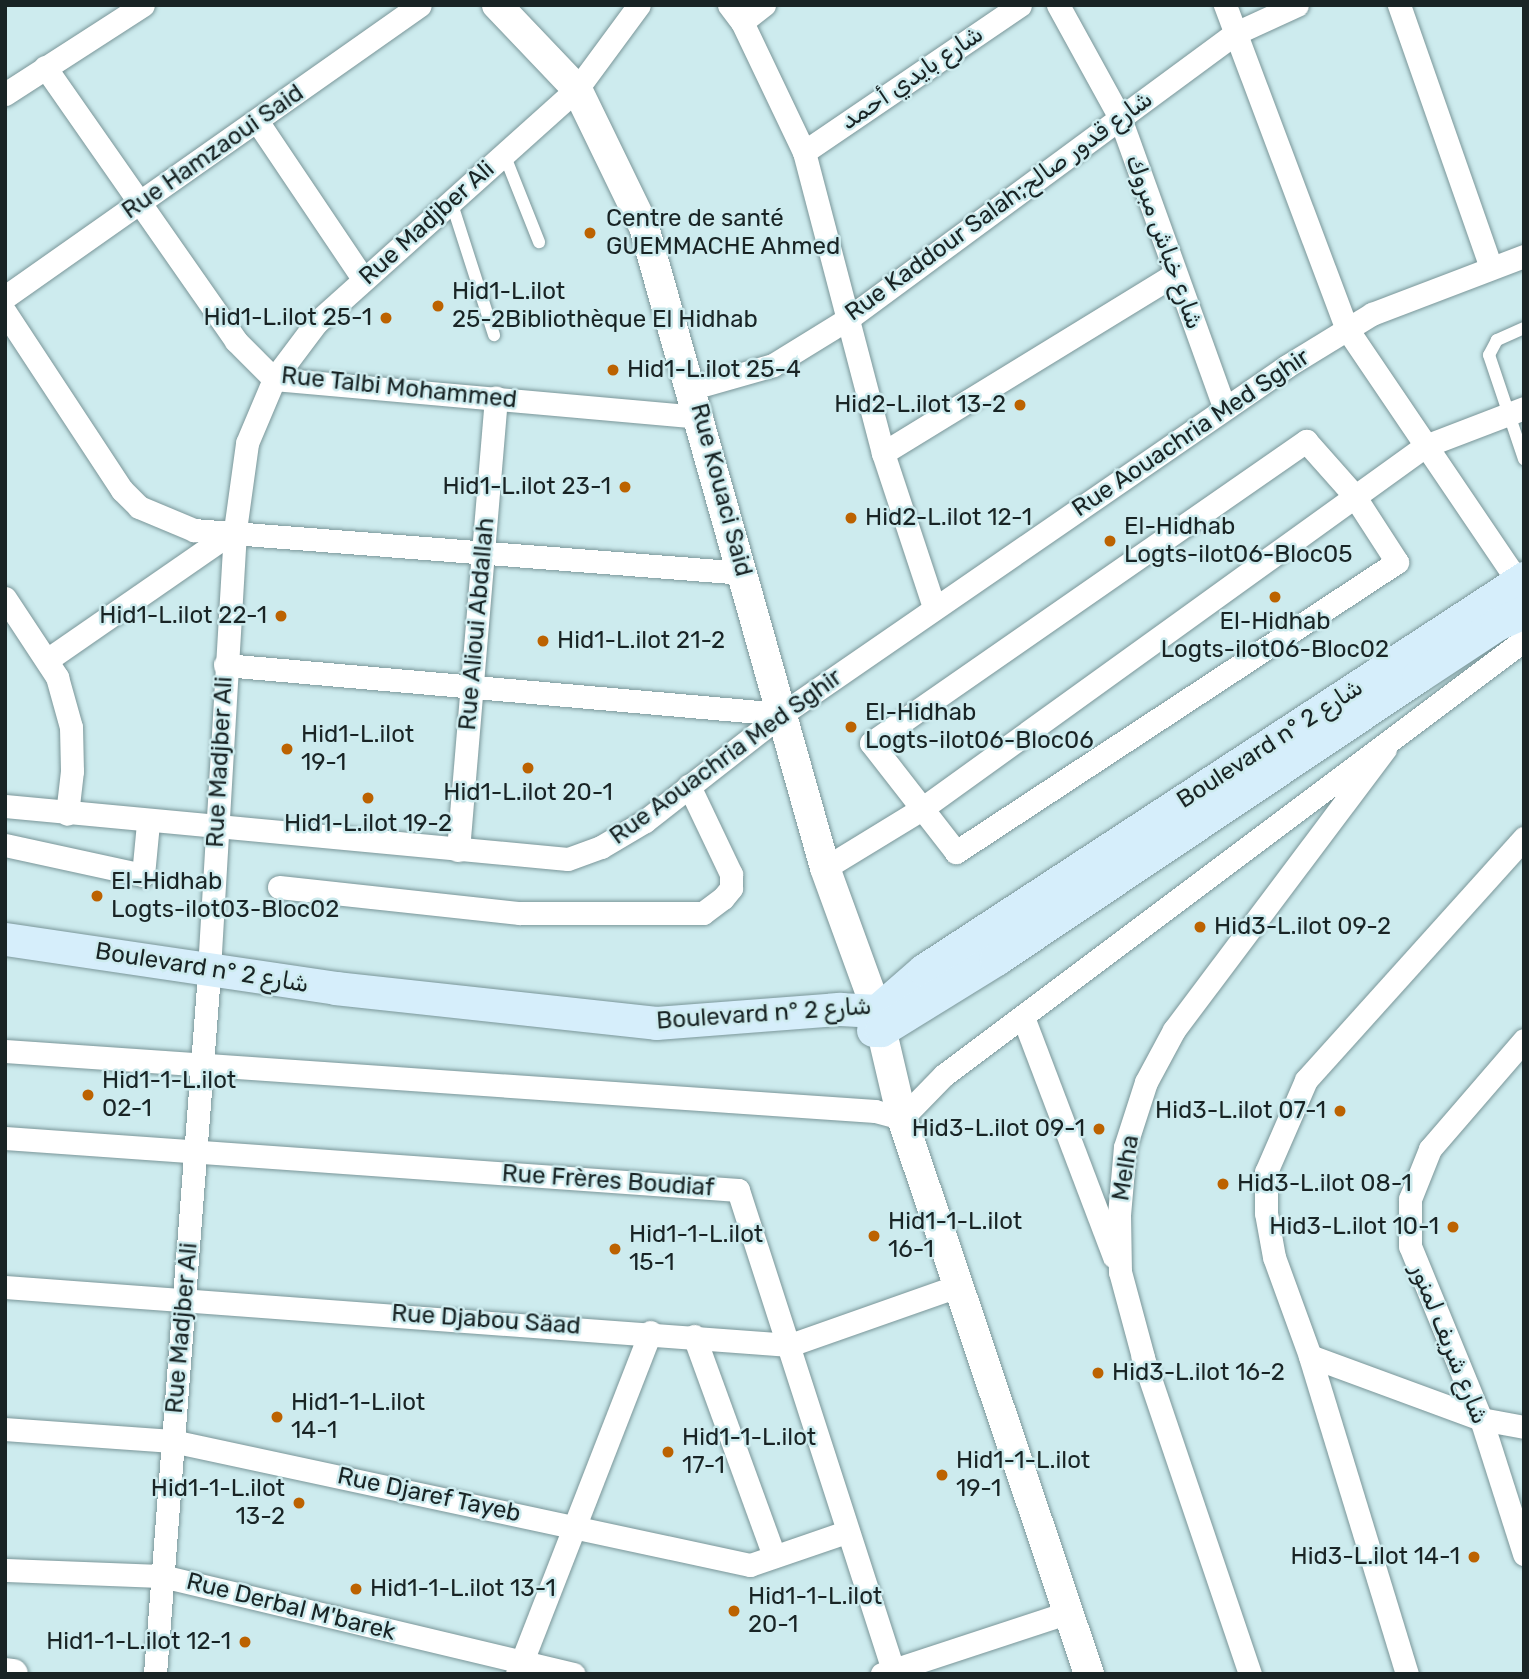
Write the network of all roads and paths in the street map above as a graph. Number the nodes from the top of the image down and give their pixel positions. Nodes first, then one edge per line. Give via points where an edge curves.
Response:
1 (143, 5) edge
2 (420, 5) edge
3 (497, 5) edge
4 (639, 5) edge
5 (764, 5) edge
6 (1020, 5) edge
7 (1058, 5) edge
8 (1225, 5) edge
9 (1297, 5) edge
10 (1399, 5) edge
11 (736, 13) edge
12 (1236, 33) junction
13 (45, 67) junction
14 (577, 89) junction
15 (5, 94) edge
16 (1120, 118) junction
17 (257, 121) junction
18 (804, 152) junction
19 (504, 154) junction
20 (451, 201) junction
21 (139, 205) junction
22 (539, 242) dead end
23 (1524, 256) edge
24 (1491, 267) junction
25 (1174, 275) junction
26 (363, 279) junction
27 (5, 297) edge
28 (5, 312) edge
29 (849, 318) junction
30 (1524, 328) edge
31 (1347, 329) junction
32 (495, 334) dead end
33 (274, 380) junction
34 (693, 388) junction
35 (496, 398) junction
36 (1224, 407) junction
37 (1515, 411) edge
38 (701, 417) junction
39 (1425, 446) junction
40 (883, 453) junction
41 (1524, 459) edge
42 (1353, 494) junction
43 (235, 530) junction
44 (483, 551) junction
45 (744, 573) junction
46 (1522, 590) edge
47 (5, 598) edge
48 (934, 607) junction
49 (1524, 640) edge
50 (47, 660) junction
51 (225, 666) junction
52 (472, 687) junction
53 (782, 714) junction
54 (1402, 727) junction
55 (690, 786) junction
56 (5, 806) edge
57 (920, 810) junction
58 (67, 814) junction
59 (148, 823) junction
60 (216, 829) junction
61 (1524, 838) edge
62 (5, 845) edge
63 (458, 850) junction
64 (825, 868) junction
65 (279, 887) dead end
66 (5, 939) edge
67 (5, 961) edge
68 (209, 977) junction
69 (1023, 1017) junction
70 (879, 1020) junction
71 (1524, 1040) edge
72 (5, 1051) edge
73 (200, 1066) junction
74 (902, 1118) junction
75 (5, 1138) edge
76 (195, 1152) junction
77 (1120, 1272) junction
78 (958, 1286) junction
79 (5, 1287) edge
80 (185, 1299) junction
81 (650, 1332) junction
82 (694, 1336) junction
83 (790, 1345) junction
84 (1310, 1356) junction
85 (1481, 1419) junction
86 (1524, 1427) edge
87 (5, 1429) edge
88 (173, 1441) junction
89 (571, 1525) junction
90 (846, 1532) junction
91 (1524, 1555) edge
92 (774, 1556) junction
93 (5, 1570) edge
94 (162, 1576) junction
95 (1069, 1612) junction
96 (518, 1668) edge
97 (888, 1672) edge
98 (5, 1673) edge
99 (13, 1674) edge
100 (155, 1674) edge
101 (573, 1674) edge
102 (1090, 1674) edge
103 (1250, 1674) edge
104 (1407, 1674) edge

1 - 13 street
2 - 17 street, Rue Hamzaoui Said
3 - 14 street, Rue Kouaci Said
4 - 14 street, Rue Madjber Ali
5 - 11 street
6 - 18 street, شارع بايدي أحمد
7 - 16 street, شارع خباش مبروك
8 - 12 street
9 - 12 street, Rue Kaddour Salah;شارع قدور صالح
10 - 24 street
11 - 18 street
12 - 16 street, Rue Kaddour Salah;شارع قدور صالح
12 - 31 street
13 - 15 street
13 - 21 street, Rue Talbi Mohammed
14 - 19 street, Rue Madjber Ali
14 - 34 street, Rue Kouaci Said via 644,228
16 - 25 street, شارع خباش مبروك
16 - 29 street, Rue Kaddour Salah;شارع قدور صالح
17 - 21 street, Rue Hamzaoui Said
17 - 26 street
18 - 29 street
19 - 20 street, Rue Madjber Ali
19 - 22 lane
20 - 26 street, Rue Madjber Ali
20 - 32 lane
21 - 27 street, Rue Hamzaoui Said
21 - 33 street, Rue Talbi Mohammed via 236,341
23 - 24 street, Rue Aouachria Med Sghir
24 - 31 street, Rue Aouachria Med Sghir via 1372,314
25 - 36 street, شارع خباش مبروك
25 - 40 street
26 - 33 street, Rue Madjber Ali via 316,323
28 - 43 street via 122,490 139,507 194,530
29 - 34 street, Rue Kaddour Salah;شارع قدور صالح via 773,365
29 - 40 street
30 - 37 lane via 1497,340 1489,355
31 - 36 street, Rue Aouachria Med Sghir
31 - 39 street
33 - 35 street, Rue Talbi Mohammed
33 - 43 street, Rue Madjber Ali via 247,443
34 - 38 street, Rue Kouaci Said
35 - 38 street, Rue Talbi Mohammed
35 - 44 street, Rue Alioui Abdallah
36 - 48 street, Rue Aouachria Med Sghir
37 - 39 street
37 - 41 lane
38 - 45 street, Rue Kouaci Said
39 - 42 street
39 - 46 street
40 - 48 street
42 - 57 street
42 - 57 street via 1397,562 956,852
42 - 57 street via 1306,441 871,743
43 - 44 street
43 - 50 street
43 - 51 street, Rue Madjber Ali
44 - 45 street
44 - 52 street, Rue Alioui Abdallah
45 - 53 street, Rue Kouaci Said
46 - 70 main road, Boulevard n° شارع 2 via 1486,631 996,959
47 - 50 street
48 - 53 street, Rue Aouachria Med Sghir
49 - 54 street
50 - 58 street via 57,677 71,727
51 - 52 street
51 - 60 street, Rue Madjber Ali
52 - 53 street
52 - 63 street, Rue Alioui Abdallah
53 - 55 street, Rue Aouachria Med Sghir
53 - 64 street, Rue Kouaci Said
54 - 69 street
54 - 77 street, Melha via 1174,1030 1146,1082 1125,1147 1118,1215
55 - 63 street, Rue Aouachria Med Sghir via 612,840 568,859
55 - 65 street via 731,874 723,898 703,913 520,913
56 - 58 street, Rue Aouachria Med Sghir
57 - 64 street
58 - 59 street, Rue Aouachria Med Sghir
59 - 60 street, Rue Aouachria Med Sghir
59 - 62 street via 143,875
60 - 63 street, Rue Aouachria Med Sghir
60 - 68 street, Rue Madjber Ali
61 - 84 street via 1306,1080 1282,1133 1266,1172 1266,1213 1274,1257
64 - 70 street, Rue Kouaci Said
66 - 68 main road, Boulevard n° شارع 2
67 - 68 main road, Boulevard n° شارع 2
68 - 70 main road, Boulevard n° شارع 2 via 335,1008 655,1043
68 - 73 street, Rue Madjber Ali
69 - 74 street via 944,1075
69 - 77 street
70 - 74 street, Rue Kouaci Said
71 - 85 street, شارع شريف لمنور via 1430,1149 1410,1199 1410,1246
72 - 73 street
73 - 74 street via 876,1111
73 - 76 street, Rue Madjber Ali
74 - 78 street, Rue Kouaci Said
75 - 76 street, Rue Frères Boudiaf
76 - 80 street, Rue Madjber Ali
76 - 83 street, Rue Frères Boudiaf via 738,1190
77 - 103 street, Melha via 1143,1357
78 - 83 street, Rue Djabou Säad
78 - 95 street, Rue Kouaci Said
79 - 80 street, Rue Djabou Säad
80 - 81 street, Rue Djabou Säad
80 - 88 street, Rue Madjber Ali
81 - 82 street, Rue Djabou Säad
81 - 89 street
82 - 83 street, Rue Djabou Säad
82 - 92 street
83 - 90 street, Rue Frères Boudiaf
84 - 85 street
84 - 104 street
85 - 86 street
85 - 91 street, شارع شريف لمنور
87 - 88 street, Rue Djaref Tayeb
88 - 89 street, Rue Djaref Tayeb
88 - 94 street, Rue Madjber Ali
89 - 92 street, Rue Djaref Tayeb via 750,1565
89 - 96 street
90 - 92 street, Rue Djaref Tayeb
90 - 97 street, Rue Frères Boudiaf
93 - 94 street, Rue Derbal M'barek
94 - 96 street, Rue Derbal M'barek
94 - 100 street, Rue Madjber Ali
95 - 97 street
95 - 102 street, Rue Kouaci Said
96 - 101 street, Rue Derbal M'barek
98 - 99 street

